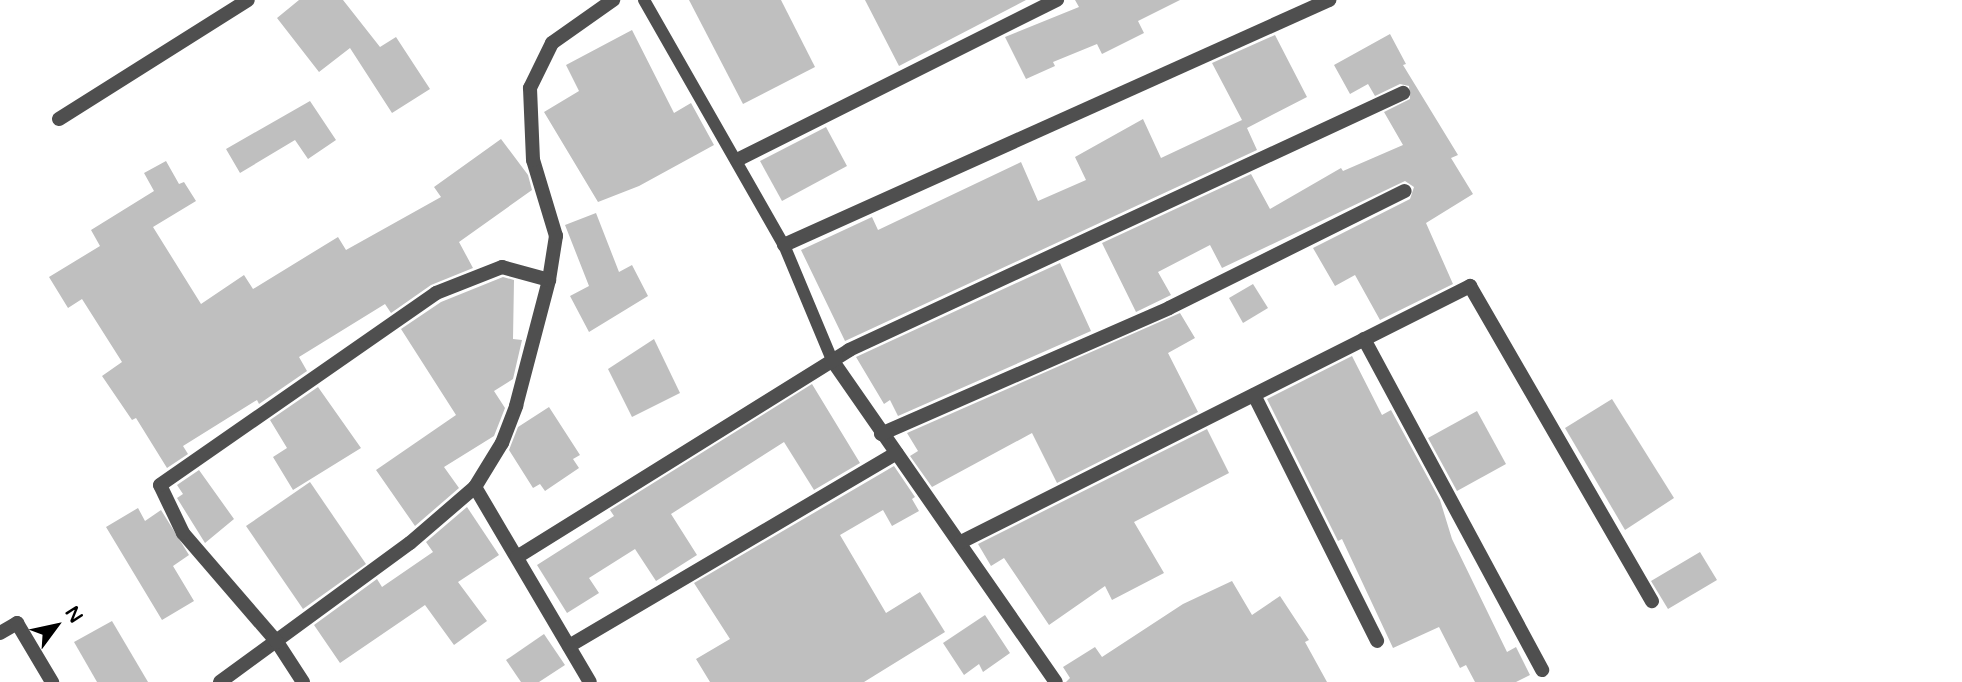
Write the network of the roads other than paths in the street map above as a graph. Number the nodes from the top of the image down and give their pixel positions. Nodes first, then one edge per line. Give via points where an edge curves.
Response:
1 (248, 0) edge
2 (613, 0) edge
3 (644, 0) edge
4 (1057, 0) edge
5 (1329, 0) edge
6 (591, 5) edge
7 (1403, 93) dead end
8 (59, 119) dead end
9 (737, 160) junction
10 (1405, 191) dead end
11 (784, 245) junction
12 (549, 280) junction
13 (1364, 339) junction
14 (832, 360) junction
15 (1254, 395) junction
16 (881, 434) junction
17 (896, 453) junction
18 (475, 487) junction
19 (961, 542) junction
20 (517, 557) junction
21 (1652, 601) dead end
22 (0, 633) edge
23 (1377, 641) dead end
24 (277, 642) junction
25 (569, 646) junction
26 (1542, 670) dead end
27 (52, 682) edge
28 (220, 682) edge
29 (303, 682) edge
30 (590, 682) edge
31 (1056, 682) edge

1 - 8 street
2 - 6 street
3 - 9 lane
4 - 9 street
5 - 11 street
6 - 12 street via 552,43 530,88 533,160 555,236
7 - 14 street
9 - 11 lane
10 - 16 street via 1169,308
11 - 14 lane
12 - 18 street via 516,406 502,443
12 - 24 street via 502,267 436,293 160,485 183,533
13 - 15 street
13 - 21 street via 1470,286
13 - 26 street
14 - 16 street
14 - 20 street
15 - 19 street
15 - 23 street
16 - 17 street
17 - 19 street
17 - 25 street
18 - 20 street
18 - 24 street via 394,556
19 - 31 street
20 - 25 street
22 - 27 street via 17,623
24 - 28 street
24 - 29 street
25 - 30 street

